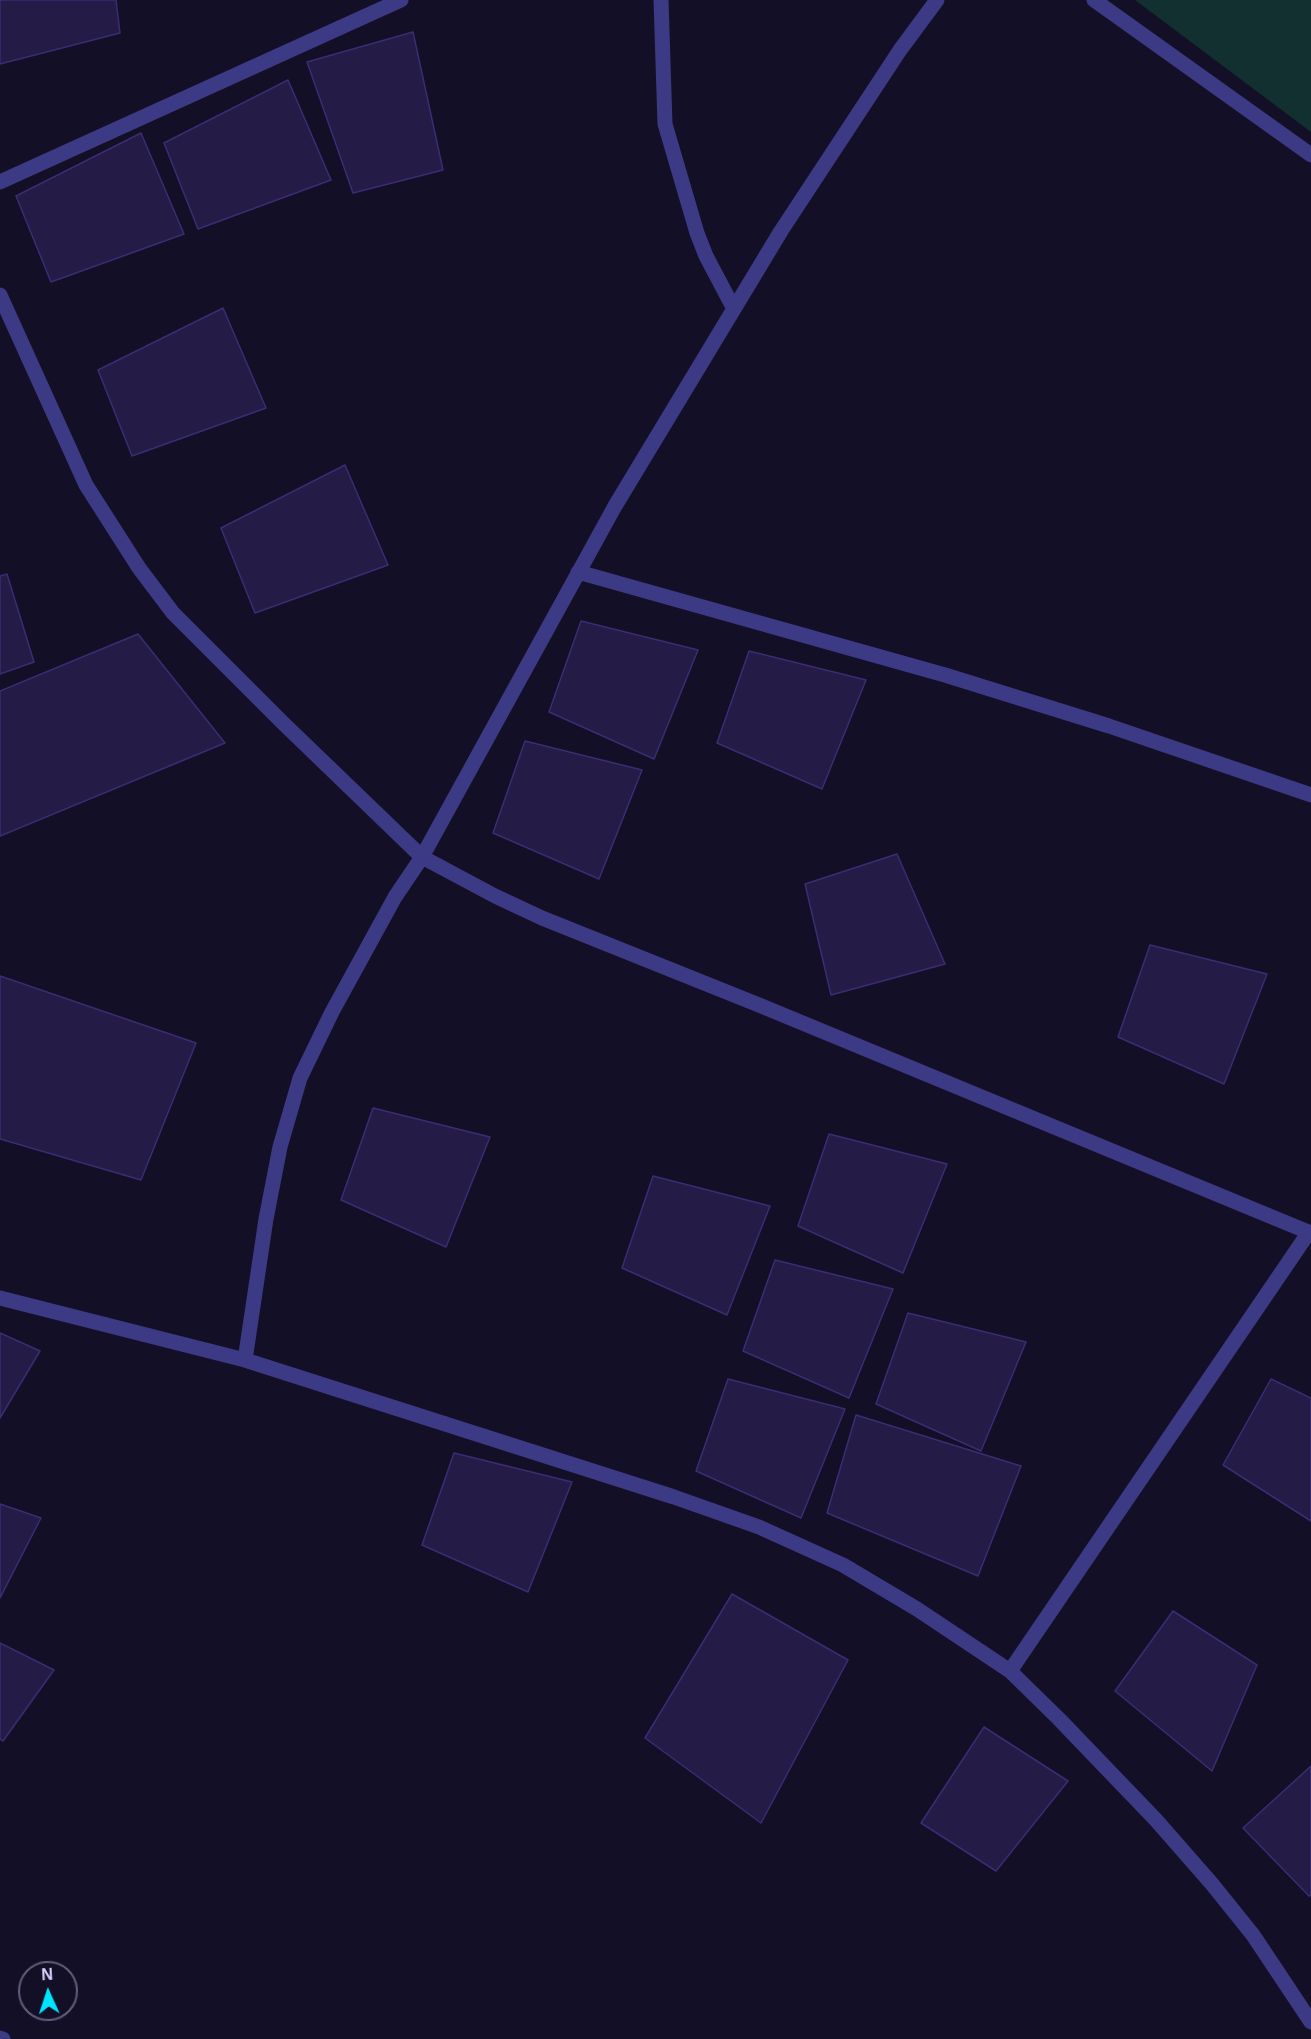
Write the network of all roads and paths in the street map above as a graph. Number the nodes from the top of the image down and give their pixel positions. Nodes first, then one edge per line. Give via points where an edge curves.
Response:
1 (401, 0) edge
2 (661, 0) edge
3 (937, 0) edge
4 (1094, 0) edge
5 (1311, 155) edge
6 (0, 182) edge
7 (0, 295) edge
8 (734, 309) junction
9 (578, 572) junction
10 (1311, 795) edge
11 (422, 857) junction
12 (1310, 1232) edge
13 (0, 1298) edge
14 (245, 1360) junction
15 (1010, 1671) junction
16 (1311, 2022) edge

1 - 6 street
2 - 8 street via 665,124 697,233
3 - 8 street via 781,231
4 - 5 street
7 - 11 street via 86,485 173,614
8 - 9 street
9 - 10 street via 945,675
9 - 11 street
11 - 12 street via 542,918
11 - 14 street via 395,897 300,1078 280,1147
12 - 15 street
13 - 14 street
14 - 15 street via 759,1527 843,1565
15 - 16 street via 1132,1795 1212,1884 1253,1935

